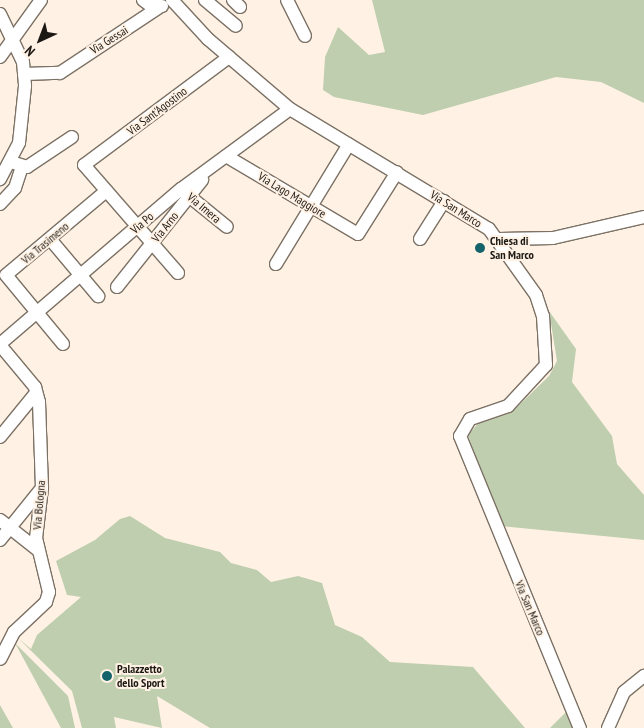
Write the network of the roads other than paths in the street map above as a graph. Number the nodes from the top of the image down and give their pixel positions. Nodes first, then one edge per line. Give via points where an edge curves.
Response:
1 (41, 0) edge
2 (143, 0) edge
3 (172, 0) edge
4 (205, 0) edge
5 (287, 0) edge
6 (158, 8) junction
7 (0, 14) edge
8 (236, 26) dead end
9 (305, 36) dead end
10 (13, 41) junction
11 (229, 56) junction
12 (0, 57) edge
13 (24, 74) junction
14 (290, 109) junction
15 (72, 137) dead end
16 (349, 144) junction
17 (226, 156) junction
18 (17, 164) junction
19 (397, 172) junction
20 (0, 179) edge
21 (106, 190) junction
22 (185, 192) junction
23 (444, 201) junction
24 (0, 204) edge
25 (311, 206) junction
26 (644, 217) edge
27 (138, 227) junction
28 (227, 227) dead end
29 (50, 239) junction
30 (420, 239) dead end
31 (499, 240) junction
32 (152, 243) junction
33 (276, 264) dead end
34 (178, 273) dead end
35 (81, 275) junction
36 (117, 287) dead end
37 (98, 296) dead end
38 (37, 313) junction
39 (0, 344) edge
40 (63, 344) dead end
41 (36, 392) junction
42 (0, 437) edge
43 (42, 488) junction
44 (5, 524) edge
45 (0, 540) edge
46 (38, 550) junction
47 (0, 659) edge
48 (644, 676) edge
49 (580, 728) edge
50 (608, 728) edge

1 - 10 street
2 - 6 street
3 - 6 street, Via San Marco
3 - 11 street, Via San Marco
4 - 8 street
5 - 9 street
6 - 13 street, Via Gessai via 60,73
7 - 10 street
10 - 12 street
10 - 13 street
11 - 14 street, Via San Marco
11 - 21 street, Via Sant'Agostino via 84,165
13 - 18 street via 23,126
14 - 16 street, Via San Marco
14 - 17 street
15 - 18 street via 53,153
16 - 19 street, Via San Marco
16 - 25 street
17 - 22 street, Via Arno
17 - 25 street, Via Lago Maggiore
18 - 20 street
18 - 24 street via 15,188
19 - 23 street, Via San Marco
19 - 25 street, Via Lago Maggiore via 358,234
21 - 27 street
21 - 29 street, Via Trasimeno
22 - 27 street, Via Po
22 - 28 street, Via Imera
22 - 32 street, Via Arno
23 - 30 street
23 - 31 street, Via San Marco
25 - 33 street
26 - 31 street via 552,238
27 - 32 street
27 - 35 street, Via Po
29 - 35 street
29 - 38 street, Via Trasimeno via 6,275
31 - 49 street, Via San Marco via 541,305 548,358 542,372 508,406 470,419 461,429 462,443
32 - 34 street
32 - 36 street, Via Arno
35 - 37 street
35 - 38 street, Via Po
38 - 39 street, Via Po
38 - 40 street, Via Trasimeno
39 - 41 street
41 - 42 street
41 - 43 street, Via Bologna
43 - 44 street
43 - 46 street, Via Bologna
44 - 45 street
44 - 46 street
46 - 47 street, Via Bologna via 48,580 46,602 14,632
48 - 50 street via 624,692

